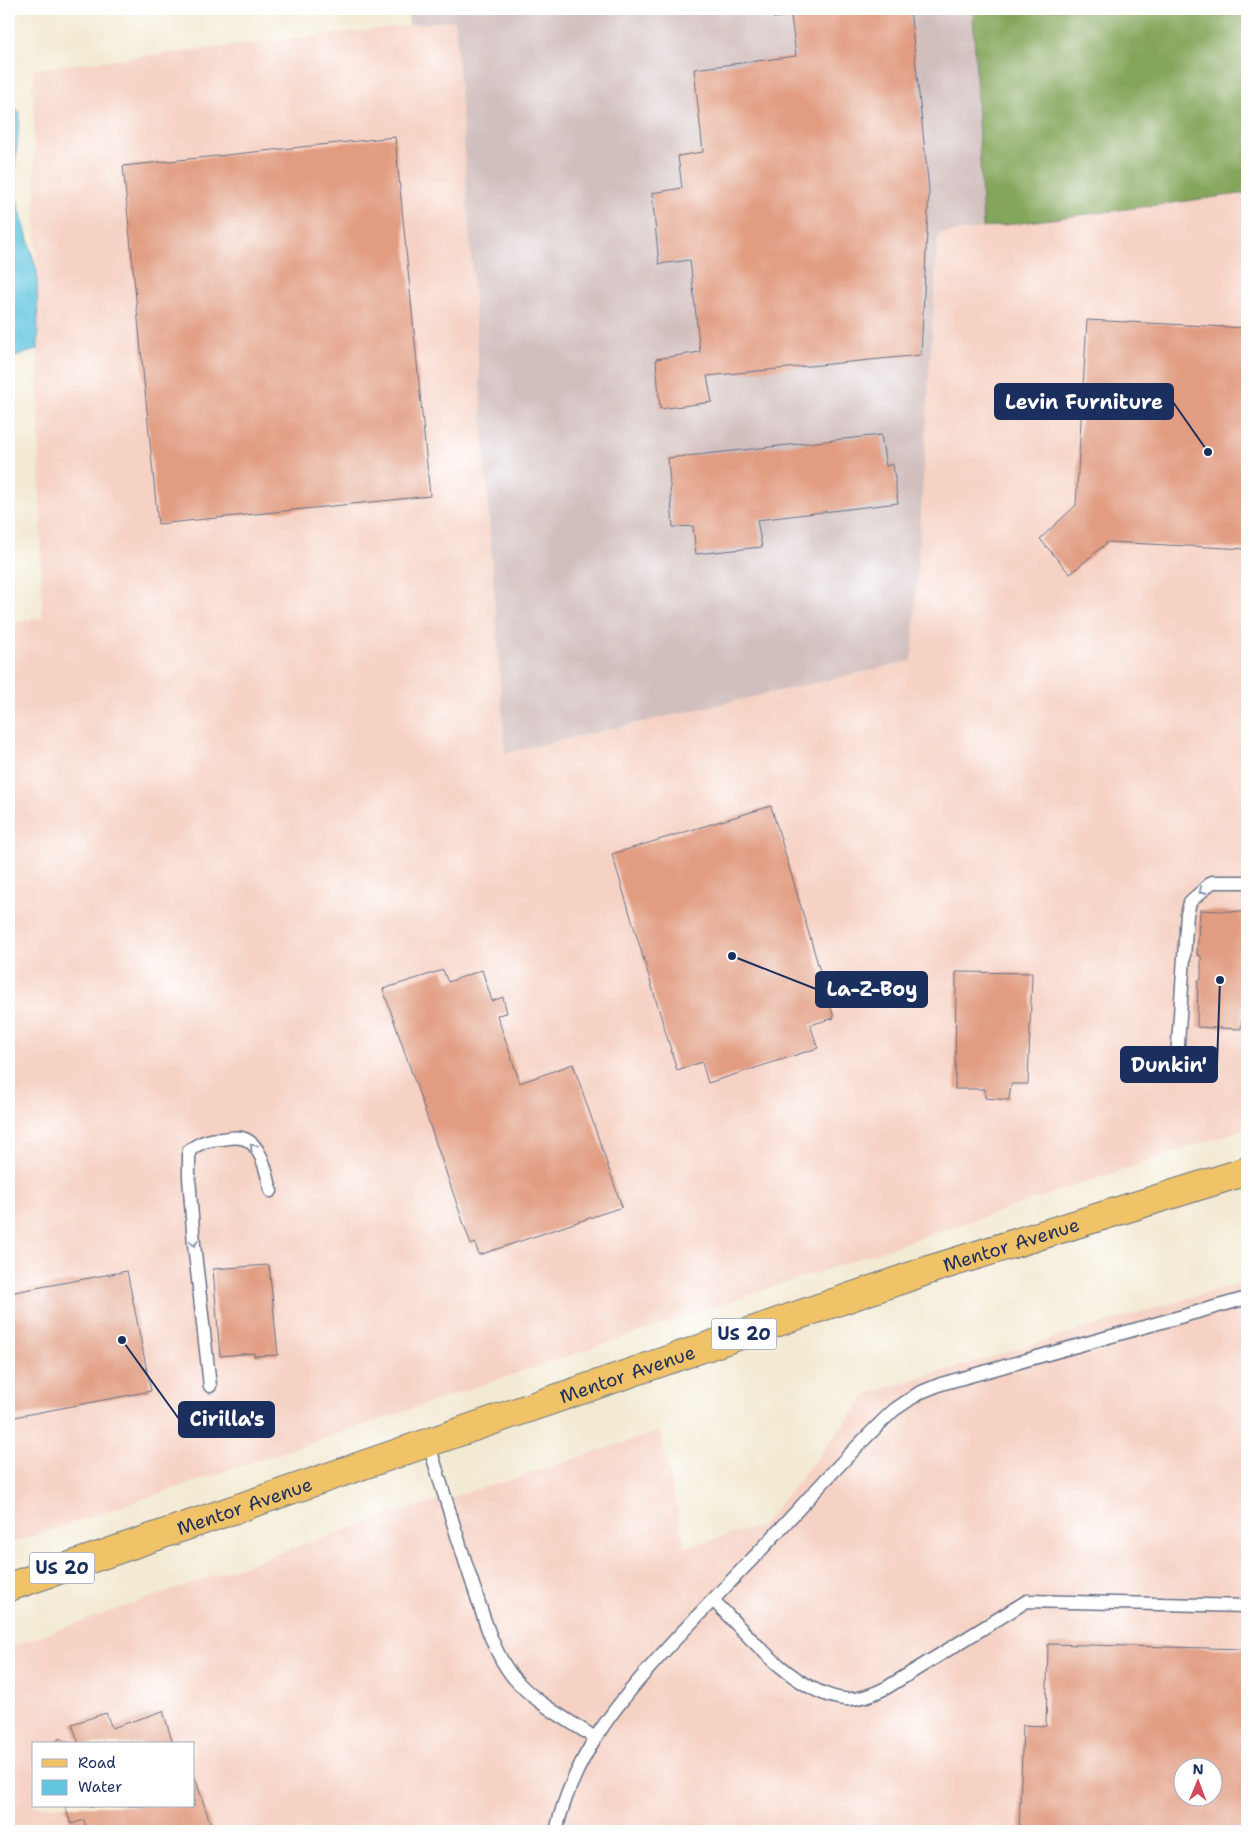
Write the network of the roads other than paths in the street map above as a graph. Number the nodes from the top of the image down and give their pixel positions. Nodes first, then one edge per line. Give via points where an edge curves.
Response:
1 (1247, 882) edge
2 (1176, 1073) dead end
3 (1247, 1171) edge
4 (271, 1191) dead end
5 (1247, 1298) edge
6 (210, 1386) dead end
7 (428, 1442) junction
8 (9, 1587) edge
9 (712, 1600) junction
10 (1247, 1606) edge
11 (595, 1738) junction
12 (556, 1831) edge

1 -> 2 lane via 1212,882 1190,902
3 - 7 main road, Mentor Avenue / US 20 via 935,1268
4 -> 6 lane via 260,1154 242,1138 217,1139 189,1152 193,1234
5 - 9 lane via 941,1384 919,1393 878,1426
7 - 8 main road, Mentor Avenue / US 20
7 - 11 lane via 486,1623 505,1665 535,1697
9 - 10 lane via 793,1677 828,1695 844,1699 874,1694 886,1688 1027,1602
9 - 11 lane via 645,1672
11 - 12 lane via 572,1781

